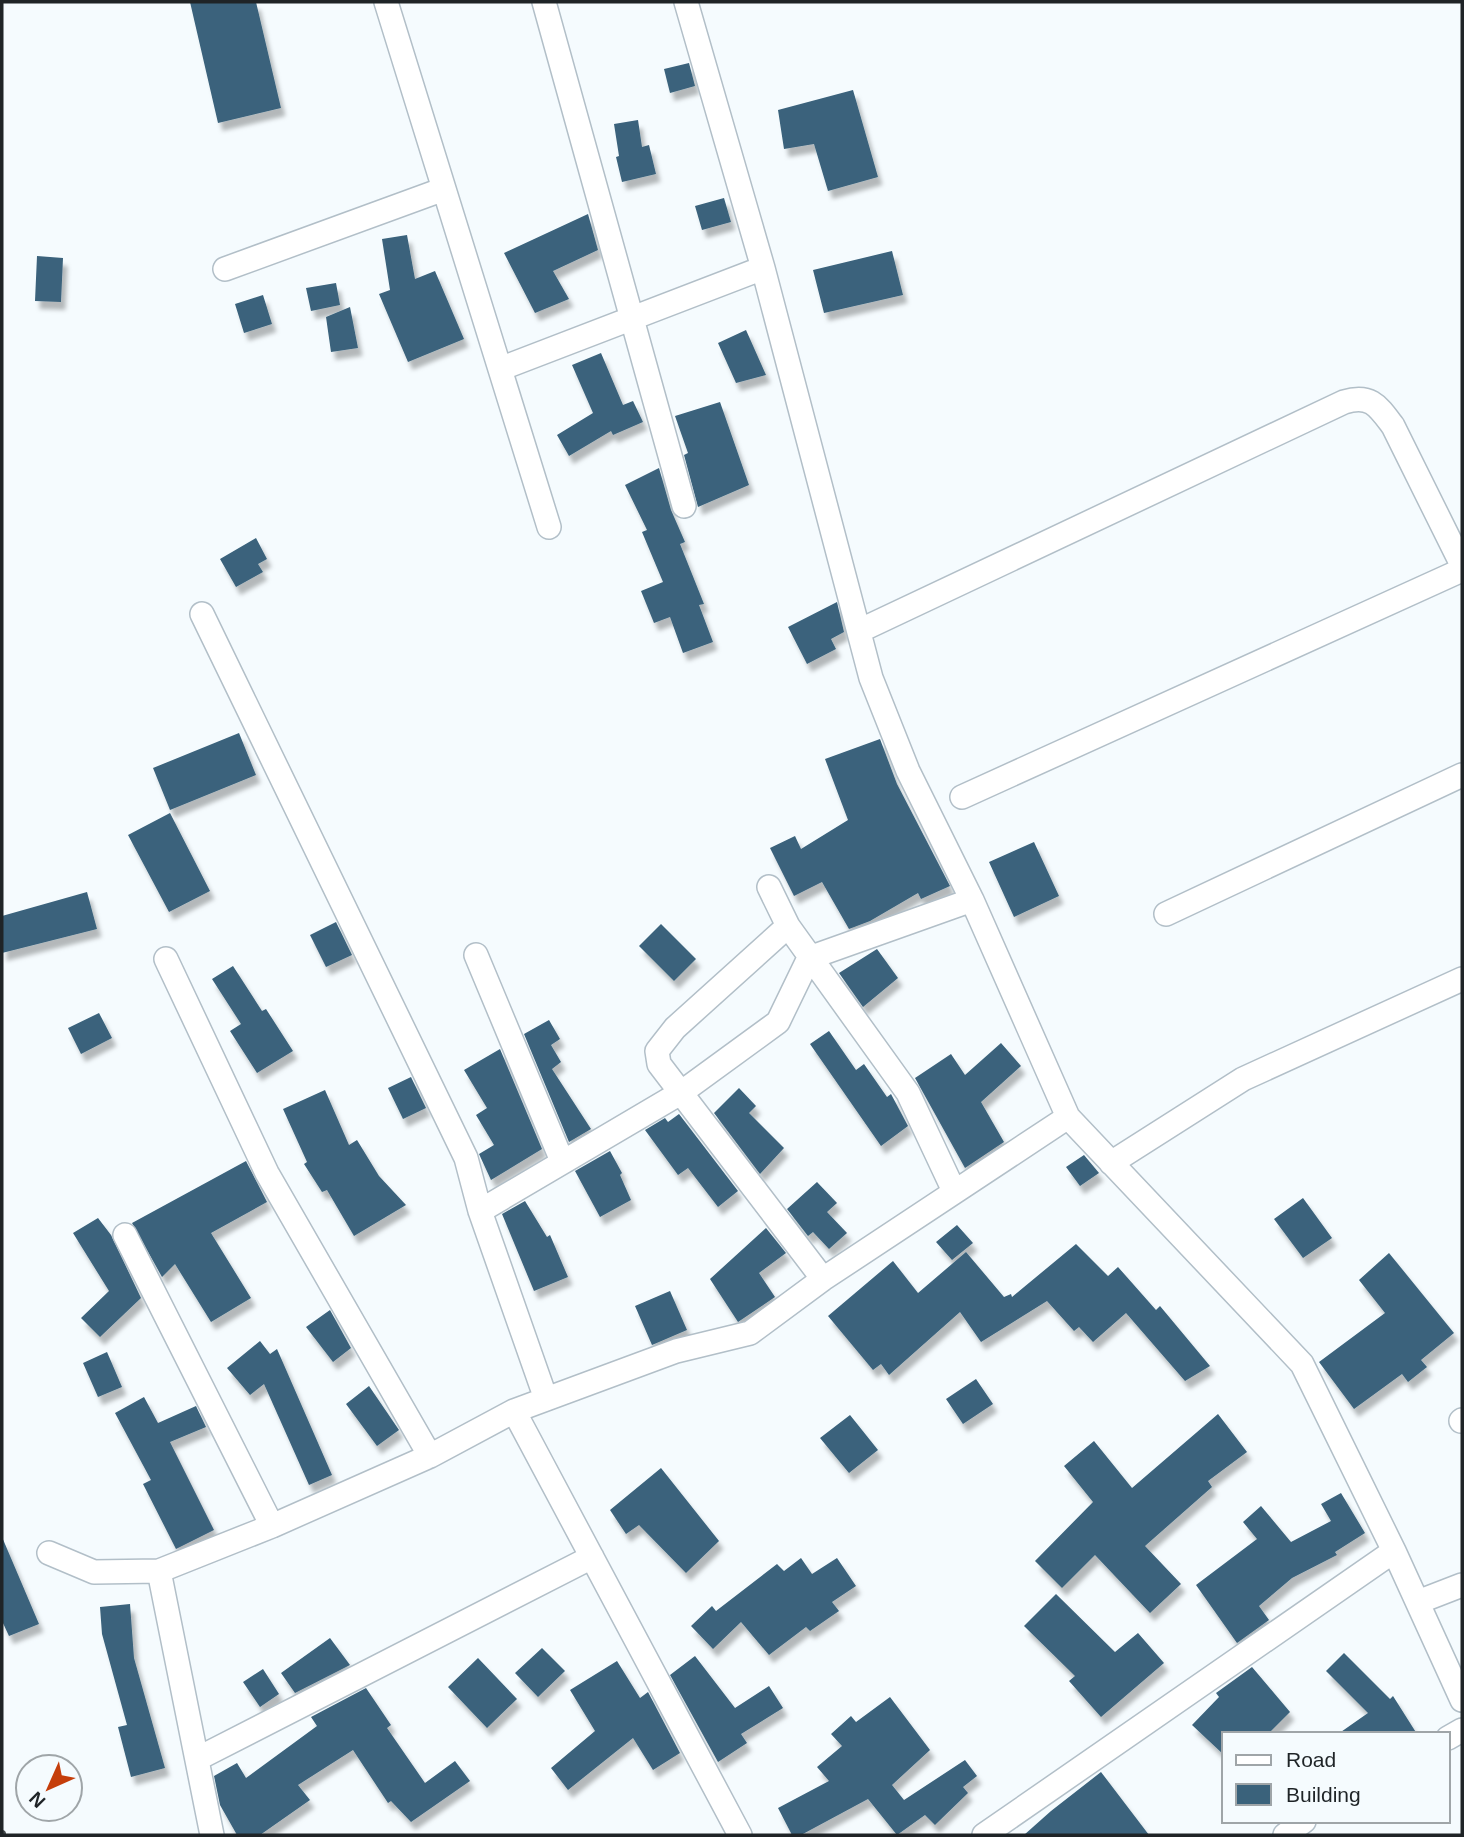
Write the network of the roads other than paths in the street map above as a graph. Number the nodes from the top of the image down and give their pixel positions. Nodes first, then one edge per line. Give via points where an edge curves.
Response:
1 (386, 2) edge
2 (544, 2) edge
3 (686, 2) edge
4 (444, 189) junction
5 (763, 268) junction
6 (225, 270) dead end
7 (631, 317) junction
8 (500, 369) junction
9 (684, 506) dead end
10 (550, 527) dead end
11 (1462, 568) edge
12 (202, 614) dead end
13 (859, 631) junction
14 (1462, 775) edge
15 (962, 797) dead end
16 (769, 887) dead end
17 (972, 900) junction
18 (1166, 914) dead end
19 (788, 926) junction
20 (476, 955) dead end
21 (810, 957) junction
22 (166, 959) dead end
23 (1462, 979) edge
24 (681, 1092) junction
25 (1068, 1117) junction
26 (562, 1161) junction
27 (1111, 1163) junction
28 (954, 1191) junction
29 (480, 1211) junction
30 (125, 1235) dead end
31 (823, 1279) junction
32 (546, 1399) junction
33 (514, 1411) junction
34 (430, 1456) junction
35 (272, 1526) junction
36 (1394, 1550) junction
37 (49, 1553) dead end
38 (592, 1557) junction
39 (159, 1571) junction
40 (1462, 1585) edge
41 (1418, 1602) junction
42 (1462, 1700) edge
43 (197, 1759) junction
44 (1301, 1823) edge
45 (212, 1835) edge
46 (740, 1835) edge
47 (984, 1835) edge
48 (1285, 1835) edge

1 - 4 street
2 - 7 street
3 - 5 street
4 - 6 street
4 - 8 street
5 - 7 street
5 - 13 street
7 - 8 street
7 - 9 street
8 - 10 street
11 - 13 street via 1393,426 1378,406 1360,397
11 - 15 street
12 - 29 street via 466,1158
13 - 17 street via 871,678 908,771
14 - 18 street
16 - 19 street
17 - 21 street
17 - 25 street
19 - 21 street
19 - 24 street via 675,1028 657,1051 659,1064
20 - 26 street
21 - 24 street via 778,1022
21 - 28 street via 908,1093
22 - 34 street via 267,1173
23 - 27 street via 1243,1079
24 - 26 street
24 - 31 street
25 - 27 street
25 - 28 street
26 - 29 street
27 - 36 street via 1302,1364
28 - 31 street
29 - 32 street
30 - 35 street
31 - 32 street via 750,1333 676,1351
32 - 33 street
33 - 34 street
33 - 38 street
34 - 35 street
35 - 39 street
36 - 41 street
36 - 47 street
37 - 39 street via 94,1572
38 - 43 street
38 - 46 street
39 - 43 street
40 - 41 street
41 - 42 street
43 - 45 street
44 - 48 street

